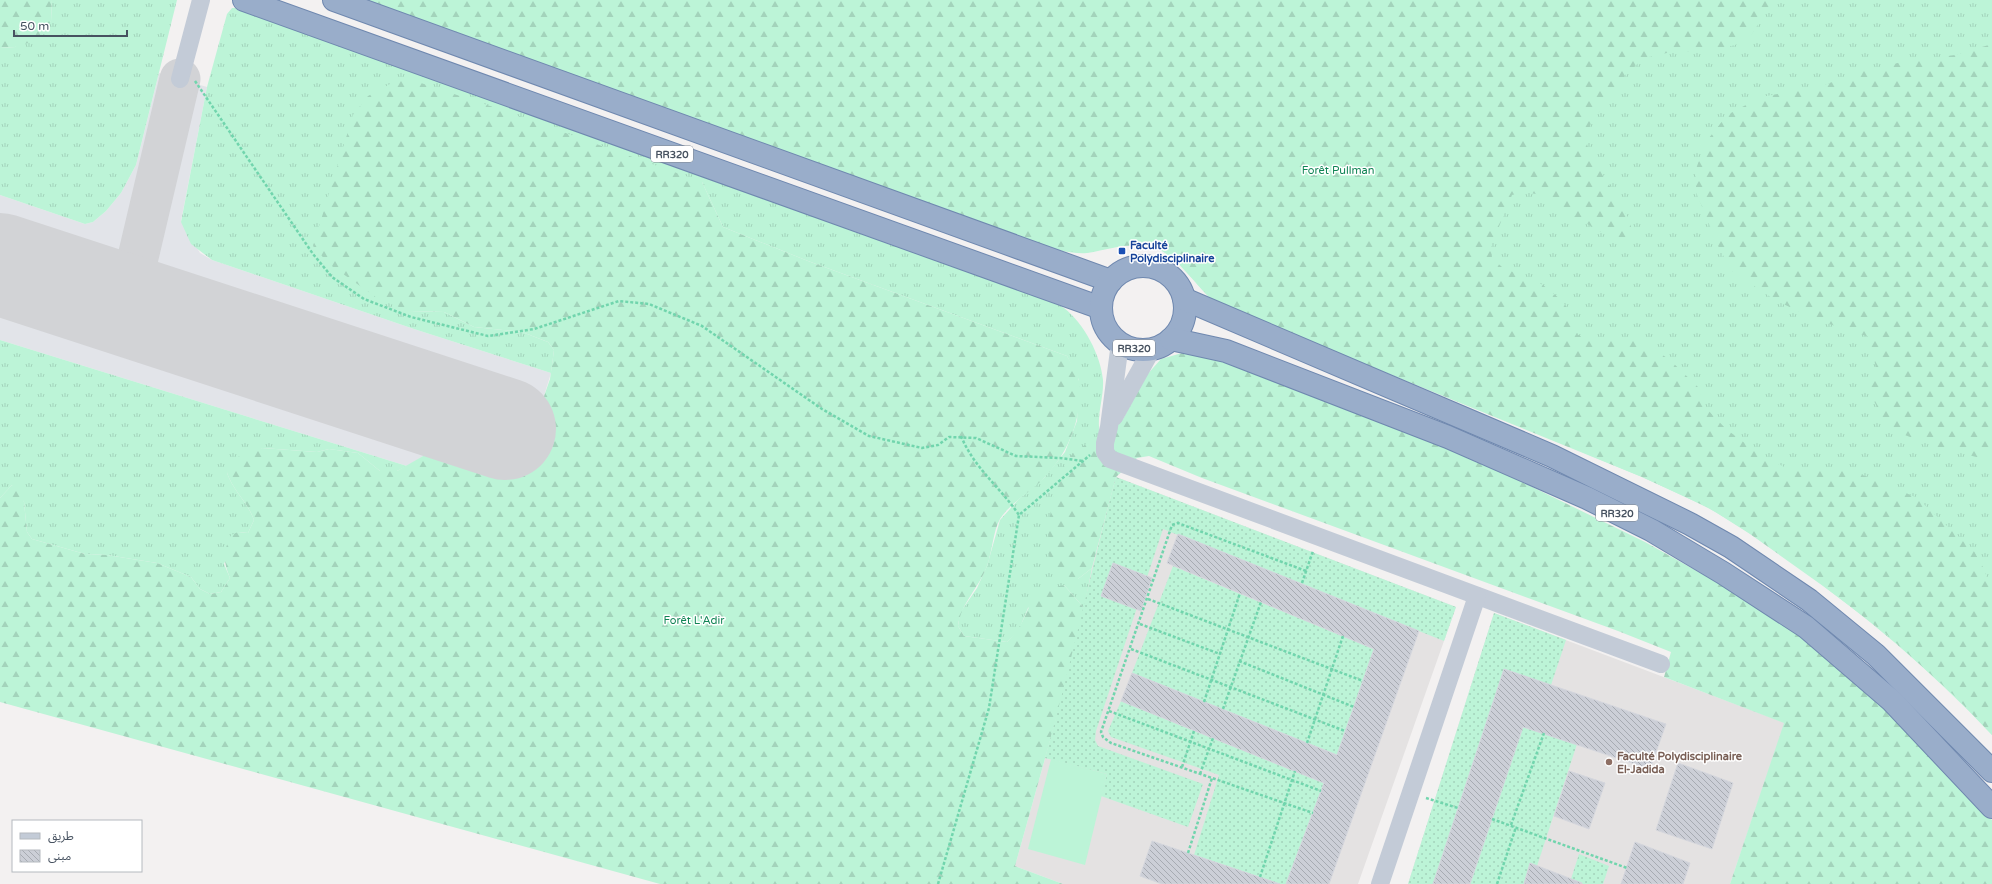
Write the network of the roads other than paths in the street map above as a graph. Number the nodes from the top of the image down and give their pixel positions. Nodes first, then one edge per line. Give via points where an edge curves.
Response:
1 (200, 0) edge
2 (244, 0) edge
3 (334, 0) edge
4 (182, 72) road end
5 (1111, 281) junction
6 (1184, 299) junction
7 (1101, 308) junction
8 (1120, 343) junction
9 (1162, 344) junction
10 (1107, 435) junction
11 (1477, 596) junction
12 (1661, 664) dead end
13 (1992, 771) edge
14 (1992, 807) edge
15 (1380, 884) edge

1 - 4 street
2 - 7 highway, RR320
3 - 5 highway, RR320
5 - 6 highway, RR320 via 1123,271 1137,266 1153,267 1167,273 1178,285
5 - 7 highway via 1104,294
6 - 9 highway, RR320 via 1185,314 1180,328
6 - 13 highway, RR320 via 1552,456 1731,547 1809,600 1876,654
7 - 8 highway, RR320 via 1110,333
8 - 9 highway, RR320 via 1135,349
8 - 10 street
9 - 10 street
9 - 14 highway, RR320 via 1226,351 1448,437 1587,498 1651,530 1806,626 1892,701
10 - 11 street via 1106,452 1110,459
11 - 12 street
11 - 15 street

